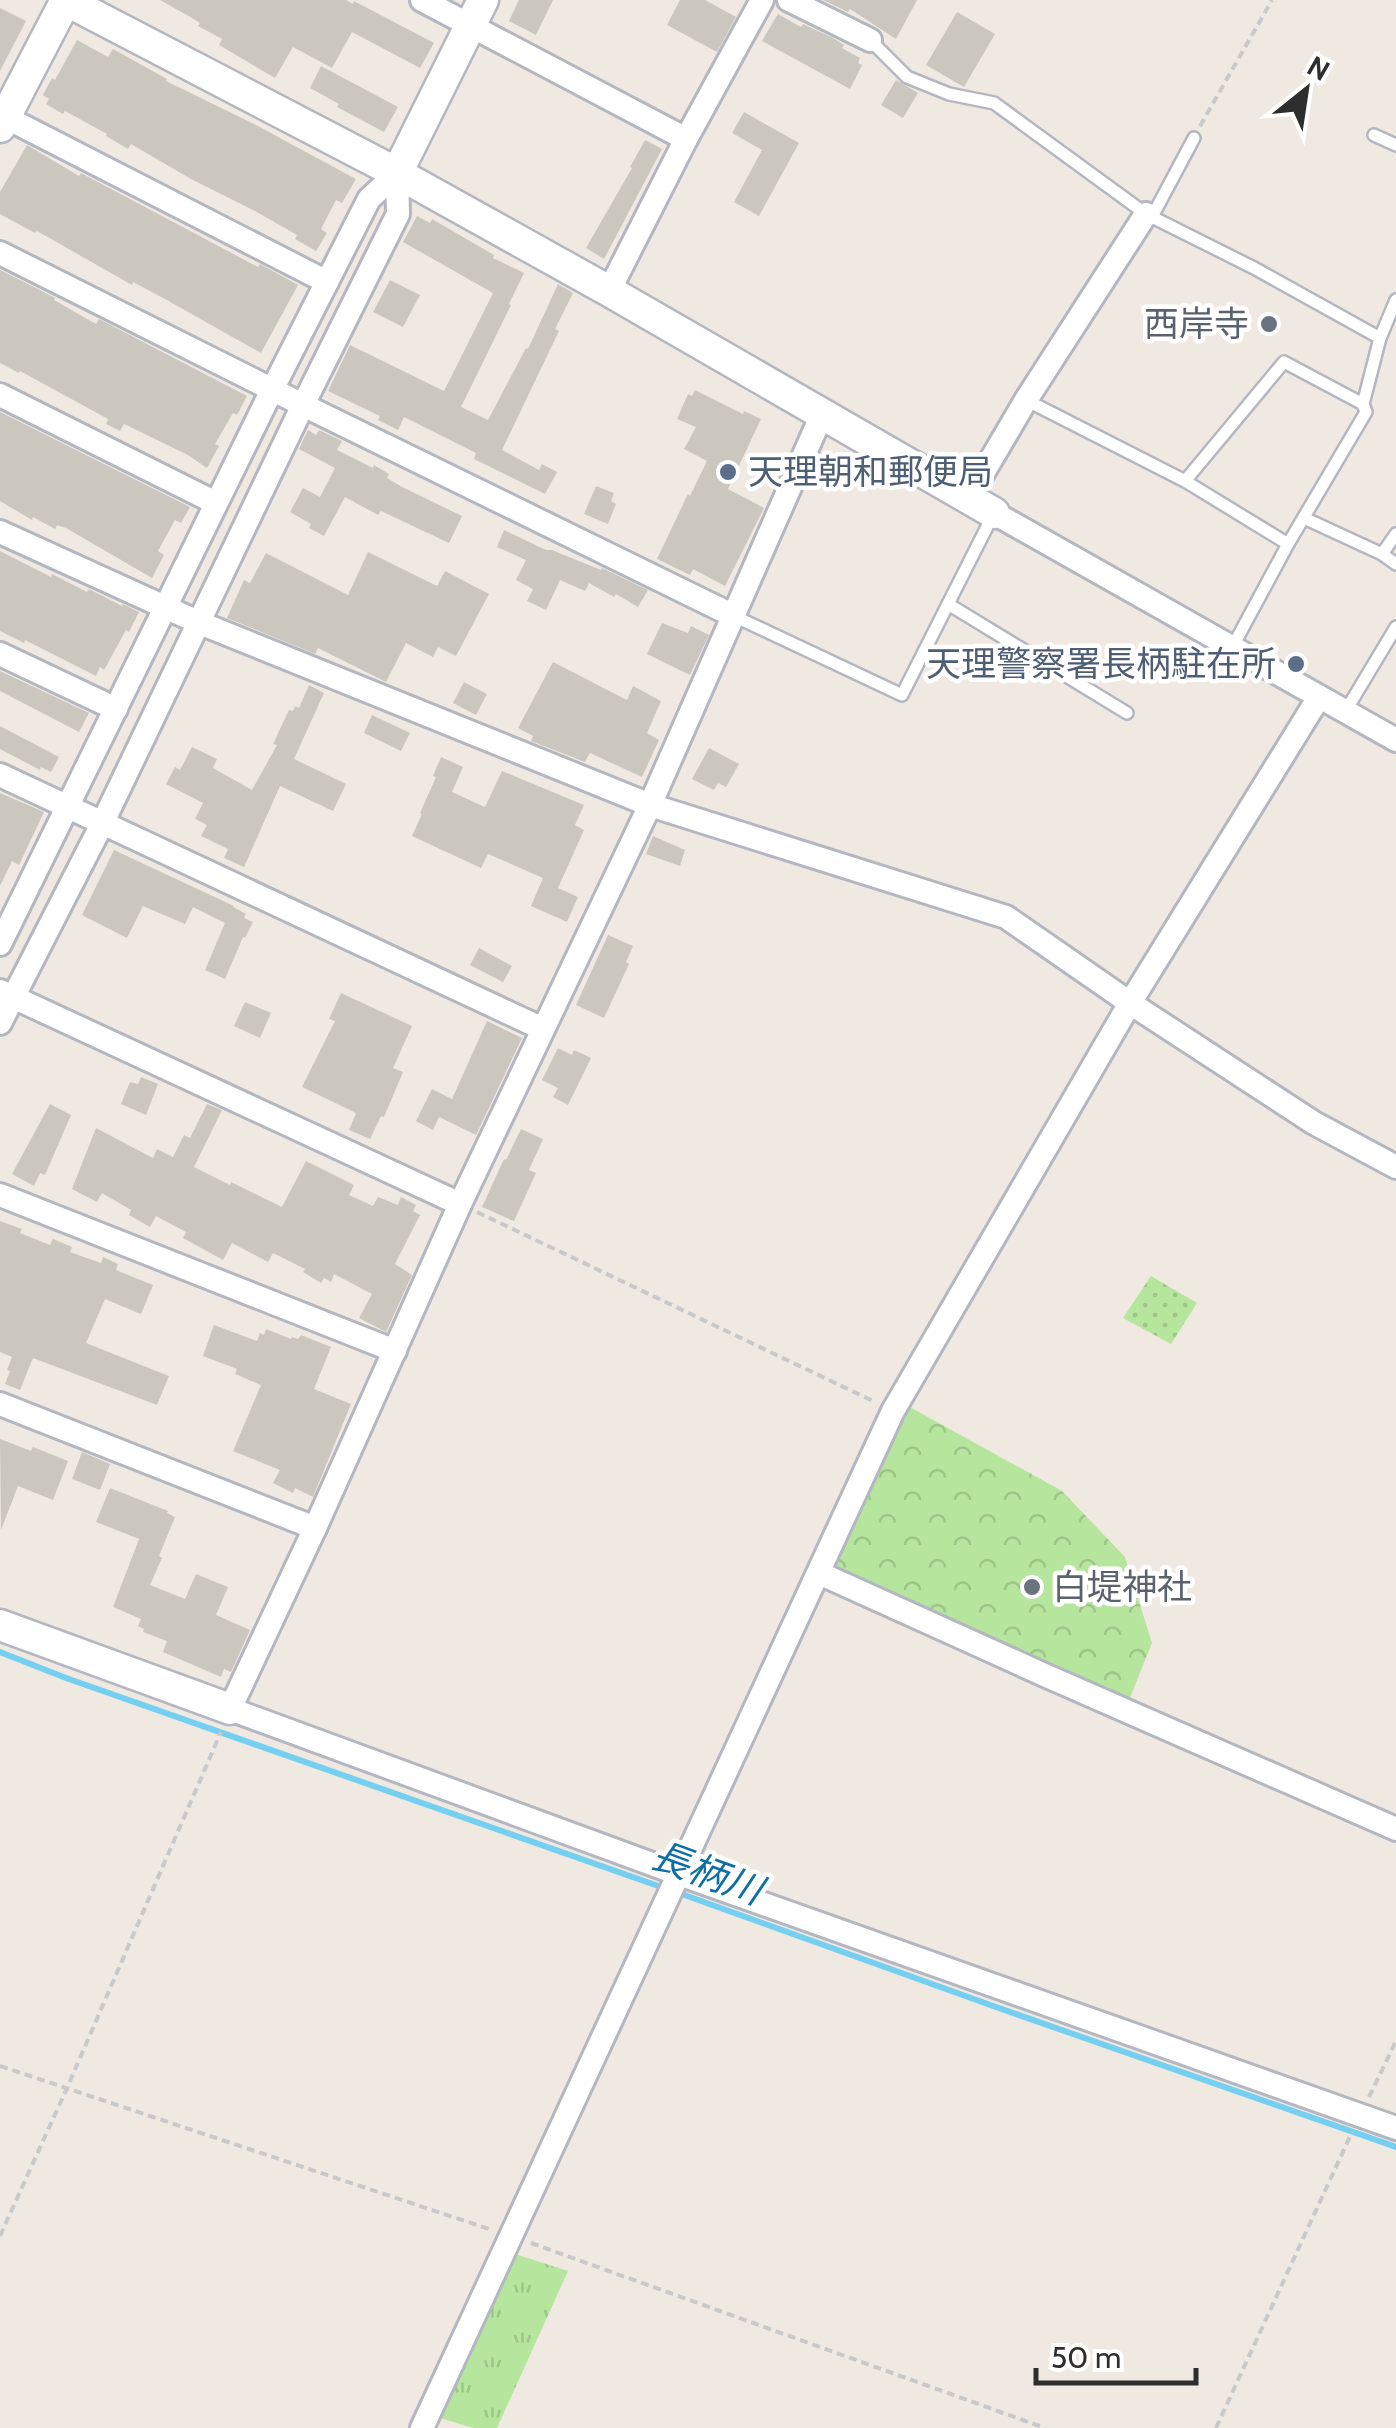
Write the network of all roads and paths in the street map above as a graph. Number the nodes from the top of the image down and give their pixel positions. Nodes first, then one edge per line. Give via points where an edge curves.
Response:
1 (66, 0) edge
2 (422, 0) edge
3 (762, 0) edge
4 (789, 0) edge
5 (1272, 0) edge
6 (477, 12) edge
7 (870, 40) joint
8 (3, 122) edge
9 (1374, 136) dead end
10 (1194, 138) joint
11 (686, 139) junction
12 (1396, 146) edge
13 (397, 173) junction
14 (1149, 215) junction
15 (0, 253) edge
16 (327, 282) junction
17 (609, 291) junction
18 (1396, 300) edge
19 (1380, 338) junction
20 (272, 390) junction
21 (0, 395) edge
22 (1026, 400) junction
23 (1363, 404) junction
24 (303, 405) junction
25 (823, 412) junction
26 (1185, 482) junction
27 (216, 503) junction
28 (982, 505) junction
29 (1304, 518) junction
30 (0, 532) edge
31 (1396, 534) edge
32 (1288, 544) junction
33 (1382, 554) junction
34 (1396, 564) edge
35 (948, 604) junction
36 (164, 607) junction
37 (734, 616) junction
38 (200, 623) junction
39 (1396, 627) edge
40 (1233, 646) junction
41 (0, 654) edge
42 (1319, 697) junction
43 (116, 708) junction
44 (1345, 712) junction
45 (1127, 713) dead end
46 (1396, 740) edge
47 (0, 775) edge
48 (650, 805) junction
49 (68, 806) junction
50 (102, 824) junction
51 (7, 914) edge
52 (0, 944) edge
53 (6, 994) edge
54 (1130, 1002) junction
55 (0, 1023) edge
56 (543, 1029) junction
57 (1396, 1167) edge
58 (0, 1195) edge
59 (460, 1204) junction
60 (395, 1351) junction
61 (0, 1404) edge
62 (893, 1411) junction
63 (315, 1528) junction
64 (820, 1572) junction
65 (0, 1626) edge
66 (230, 1709) junction
67 (1396, 1828) edge
68 (679, 1874) junction
69 (1396, 2042) edge
70 (0, 2066) edge
71 (67, 2088) junction
72 (1360, 2115) junction
73 (1396, 2128) edge
74 (0, 2236) edge
75 (512, 2236) junction
76 (422, 2428) edge
77 (1045, 2428) edge
78 (1216, 2428) edge

1 - 8 street
1 - 13 street
2 - 6 street
3 - 11 street
4 - 7 street
5 - 10 path
6 - 11 street
6 - 13 street
7 - 14 lane via 907,78 994,102
8 - 16 street
9 - 12 lane
10 - 14 lane
11 - 17 street
13 - 16 street via 370,199
13 - 17 street
13 - 24 street via 398,214
14 - 19 lane
14 - 22 street
15 - 20 street
16 - 20 street
17 - 25 street
18 - 19 lane
19 - 23 lane
20 - 24 street
20 - 27 street
21 - 27 street
22 - 26 lane
22 - 28 street
23 - 26 lane via 1284,362
23 - 29 lane via 1366,412
24 - 37 street
24 - 38 street
25 - 28 street
25 - 37 street
26 - 32 lane
27 - 36 street
28 - 35 lane
28 - 40 street
29 - 32 lane
29 - 33 lane
30 - 36 street
31 - 33 lane
32 - 40 lane
33 - 34 lane
35 - 37 lane via 902,695
35 - 45 lane
36 - 38 street
36 - 43 street
37 - 48 street
38 - 48 street
38 - 50 street
39 - 44 lane
40 - 42 street
41 - 43 street
42 - 44 street
42 - 54 street
43 - 49 street
44 - 46 street
47 - 49 street
48 - 54 street via 1006,917
48 - 56 street
49 - 50 street
49 - 51 street
50 - 53 street
50 - 56 street
51 - 52 street
53 - 55 street
53 - 59 street
54 - 57 street via 1314,1123
54 - 62 street
56 - 59 street
58 - 60 street
59 - 60 street
59 - 62 path
60 - 63 street
61 - 63 street
62 - 64 street
63 - 66 street
64 - 67 street
64 - 68 street
65 - 66 street
66 - 68 street
66 - 71 path
68 - 72 street
68 - 75 street
69 - 72 path
70 - 71 path
71 - 74 path
71 - 75 path
72 - 73 street
72 - 78 path
75 - 76 street
75 - 77 path

